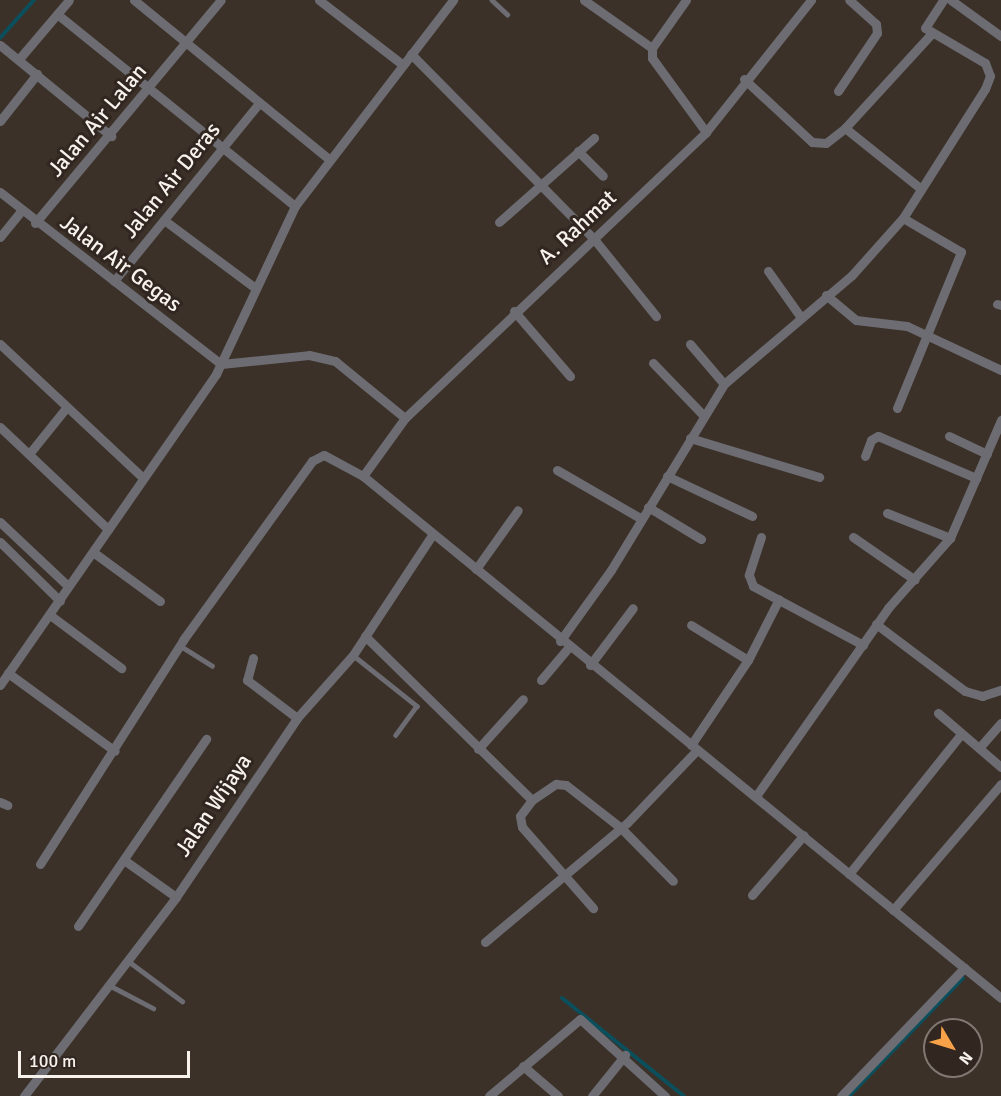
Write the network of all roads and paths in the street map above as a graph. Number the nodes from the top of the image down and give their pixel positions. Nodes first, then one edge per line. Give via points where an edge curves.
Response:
1 (69, 0) edge
2 (134, 0) edge
3 (221, 0) edge
4 (319, 0) edge
5 (453, 0) edge
6 (492, 0) edge
7 (584, 0) edge
8 (686, 0) edge
9 (811, 0) edge
10 (849, 0) edge
11 (943, 0) edge
12 (951, 0) edge
13 (57, 14) junction
14 (507, 14) dead end
15 (931, 34) junction
16 (1001, 36) edge
17 (187, 41) junction
18 (0, 45) edge
19 (652, 48) junction
20 (411, 54) junction
21 (15, 56) junction
22 (403, 65) junction
23 (37, 75) junction
24 (744, 79) junction
25 (149, 89) junction
26 (838, 91) dead end
27 (259, 103) junction
28 (0, 121) edge
29 (845, 128) junction
30 (706, 132) junction
31 (111, 136) junction
32 (594, 138) dead end
33 (221, 148) junction
34 (578, 151) junction
35 (330, 160) junction
36 (603, 176) dead end
37 (536, 185) junction
38 (920, 188) junction
39 (0, 192) edge
40 (295, 206) junction
41 (21, 212) junction
42 (903, 218) junction
43 (164, 220) junction
44 (35, 222) junction
45 (500, 222) dead end
46 (0, 237) edge
47 (594, 239) junction
48 (768, 271) dead end
49 (114, 281) junction
50 (254, 287) junction
51 (826, 295) junction
52 (514, 311) junction
53 (657, 316) dead end
54 (800, 316) junction
55 (926, 334) junction
56 (0, 344) edge
57 (690, 344) dead end
58 (653, 363) dead end
59 (221, 364) junction
60 (1001, 370) edge
61 (570, 376) dead end
62 (724, 384) junction
63 (66, 408) junction
64 (897, 408) dead end
65 (703, 415) junction
66 (405, 418) junction
67 (1001, 422) edge
68 (0, 427) edge
69 (949, 436) dead end
70 (690, 438) junction
71 (29, 454) junction
72 (987, 454) junction
73 (865, 456) dead end
74 (557, 470) dead end
75 (363, 476) junction
76 (667, 476) junction
77 (819, 477) dead end
78 (143, 478) junction
79 (976, 478) junction
80 (648, 507) junction
81 (518, 510) dead end
82 (887, 513) dead end
83 (752, 516) dead end
84 (642, 519) junction
85 (0, 522) edge
86 (108, 529) junction
87 (432, 535) junction
88 (761, 537) dead end
89 (853, 537) dead end
90 (950, 538) junction
91 (701, 539) dead end
92 (0, 542) edge
93 (93, 552) junction
94 (476, 569) junction
95 (915, 580) junction
96 (68, 586) junction
97 (779, 599) junction
98 (60, 601) junction
99 (160, 602) dead end
100 (633, 609) dead end
101 (50, 615) junction
102 (876, 624) junction
103 (692, 625) dead end
104 (365, 636) junction
105 (560, 641) junction
106 (179, 645) junction
107 (863, 645) junction
108 (568, 648) junction
109 (353, 655) junction
110 (253, 658) dead end
111 (748, 660) junction
112 (590, 665) junction
113 (212, 666) dead end
114 (122, 668) dead end
115 (8, 674) junction
116 (541, 680) dead end
117 (0, 685) edge
118 (1001, 690) edge
119 (522, 699) dead end
120 (938, 713) dead end
121 (297, 718) junction
122 (1001, 723) edge
123 (961, 734) junction
124 (396, 735) dead end
125 (206, 739) dead end
126 (694, 748) junction
127 (979, 748) junction
128 (478, 749) junction
129 (115, 751) junction
130 (1001, 767) edge
131 (1001, 784) edge
132 (756, 796) junction
133 (532, 800) junction
134 (621, 828) junction
135 (804, 835) junction
136 (124, 860) junction
137 (40, 864) dead end
138 (567, 872) junction
139 (849, 874) junction
140 (673, 881) dead end
141 (752, 895) dead end
142 (176, 897) junction
143 (593, 908) dead end
144 (893, 910) junction
145 (78, 926) dead end
146 (485, 942) dead end
147 (128, 960) junction
148 (964, 968) junction
149 (108, 985) junction
150 (1001, 998) edge
151 (182, 1001) dead end
152 (153, 1008) dead end
153 (625, 1055) junction
154 (523, 1066) junction
155 (24, 1096) edge
156 (489, 1096) edge
157 (558, 1096) edge
158 (592, 1096) edge
159 (665, 1096) edge
160 (841, 1096) edge

1 - 13 street
2 - 17 street
3 - 17 street, Jalan Air Lalan
4 - 22 street
5 - 20 street
6 - 14 lane
7 - 19 street
8 - 19 street
9 - 24 street, A. Rahmat
10 - 26 street via 876,24 877,33
11 - 15 street via 925,22
12 - 16 street
13 - 21 street
13 - 25 street
15 - 29 street
15 - 38 street via 985,63 990,76
17 - 25 street, Jalan Air Lalan
17 - 27 street
18 - 21 street
19 - 30 street via 659,69
20 - 22 street
20 - 37 street
21 - 23 street
22 - 35 street
23 - 28 street
23 - 31 street
24 - 29 street via 812,142 826,143
24 - 30 street, A. Rahmat
25 - 31 street, Jalan Air Lalan
25 - 33 street
27 - 33 street, Jalan Air Deras
27 - 35 street
29 - 38 street
30 - 47 street, A. Rahmat
31 - 44 street, Jalan Air Lalan
32 - 34 street
33 - 40 street
33 - 43 street, Jalan Air Deras
34 - 36 street
34 - 37 street
35 - 40 street
37 - 45 street
37 - 47 street
38 - 42 street
39 - 41 street, Jalan Air Gegas
40 - 50 street
41 - 44 street, Jalan Air Gegas
41 - 46 street
42 - 51 street
42 - 55 street via 961,252
43 - 49 street, Jalan Air Deras
43 - 50 street
44 - 49 street, Jalan Air Gegas
47 - 52 street, A. Rahmat
47 - 53 street
48 - 54 street
49 - 59 street, Jalan Air Gegas
50 - 59 street
51 - 54 street
51 - 55 street via 856,320 907,326
52 - 61 street
52 - 66 street, A. Rahmat
54 - 62 street
55 - 60 street
55 - 64 street
56 - 63 street
57 - 62 street
58 - 65 street
59 - 66 street via 309,355 335,361
59 - 78 street
62 - 65 street
63 - 71 street
63 - 78 street
65 - 70 street
66 - 75 street, A. Rahmat
67 - 72 street
68 - 71 street
69 - 72 street
70 - 76 street
70 - 77 street
71 - 86 street
72 - 79 street
73 - 79 street via 878,436
74 - 84 street
75 - 87 street
75 - 106 street via 328,456 318,456
76 - 80 street
76 - 83 street
78 - 86 street
79 - 90 street
80 - 84 street
80 - 91 street
81 - 94 street
82 - 90 street
84 - 105 street
85 - 96 street
86 - 93 street
87 - 94 street
87 - 104 street, Jalan Wijaya
88 - 97 street via 749,579
89 - 95 street
90 - 95 street
92 - 98 street
93 - 96 street
93 - 99 street
94 - 105 street
95 - 102 street
96 - 98 street
97 - 107 street
97 - 111 street
98 - 101 street
100 - 112 street
101 - 114 street
101 - 115 street
102 - 107 street
102 - 118 street via 965,691 982,696
103 - 111 street
104 - 109 street, Jalan Wijaya
104 - 128 street
105 - 108 street
106 - 113 lane
106 - 129 street
107 - 132 street
108 - 112 street
108 - 116 street
109 - 121 street, Jalan Wijaya
109 - 124 lane via 417,706
110 - 121 street via 246,680
111 - 126 street
112 - 126 street
115 - 117 street
115 - 129 street
119 - 128 street
120 - 123 street
121 - 142 street, Jalan Wijaya
122 - 127 street
123 - 127 street
123 - 139 street
125 - 136 street
126 - 132 street
126 - 134 street
127 - 130 street
128 - 133 street
129 - 137 street
131 - 144 street
132 - 135 street
133 - 134 street via 556,784 566,784
133 - 138 street via 519,822
134 - 138 street
134 - 140 street
135 - 139 street
135 - 141 street
136 - 142 street
136 - 145 street
138 - 143 street
138 - 146 street
139 - 144 street
142 - 147 street, Jalan Wijaya
144 - 148 street
147 - 149 street, Jalan Wijaya
147 - 151 lane
148 - 150 street
148 - 160 street
149 - 152 lane
149 - 155 street, Jalan Wijaya
153 - 154 street via 590,1023 575,1020
153 - 158 street
153 - 159 street
154 - 156 street
154 - 157 street

